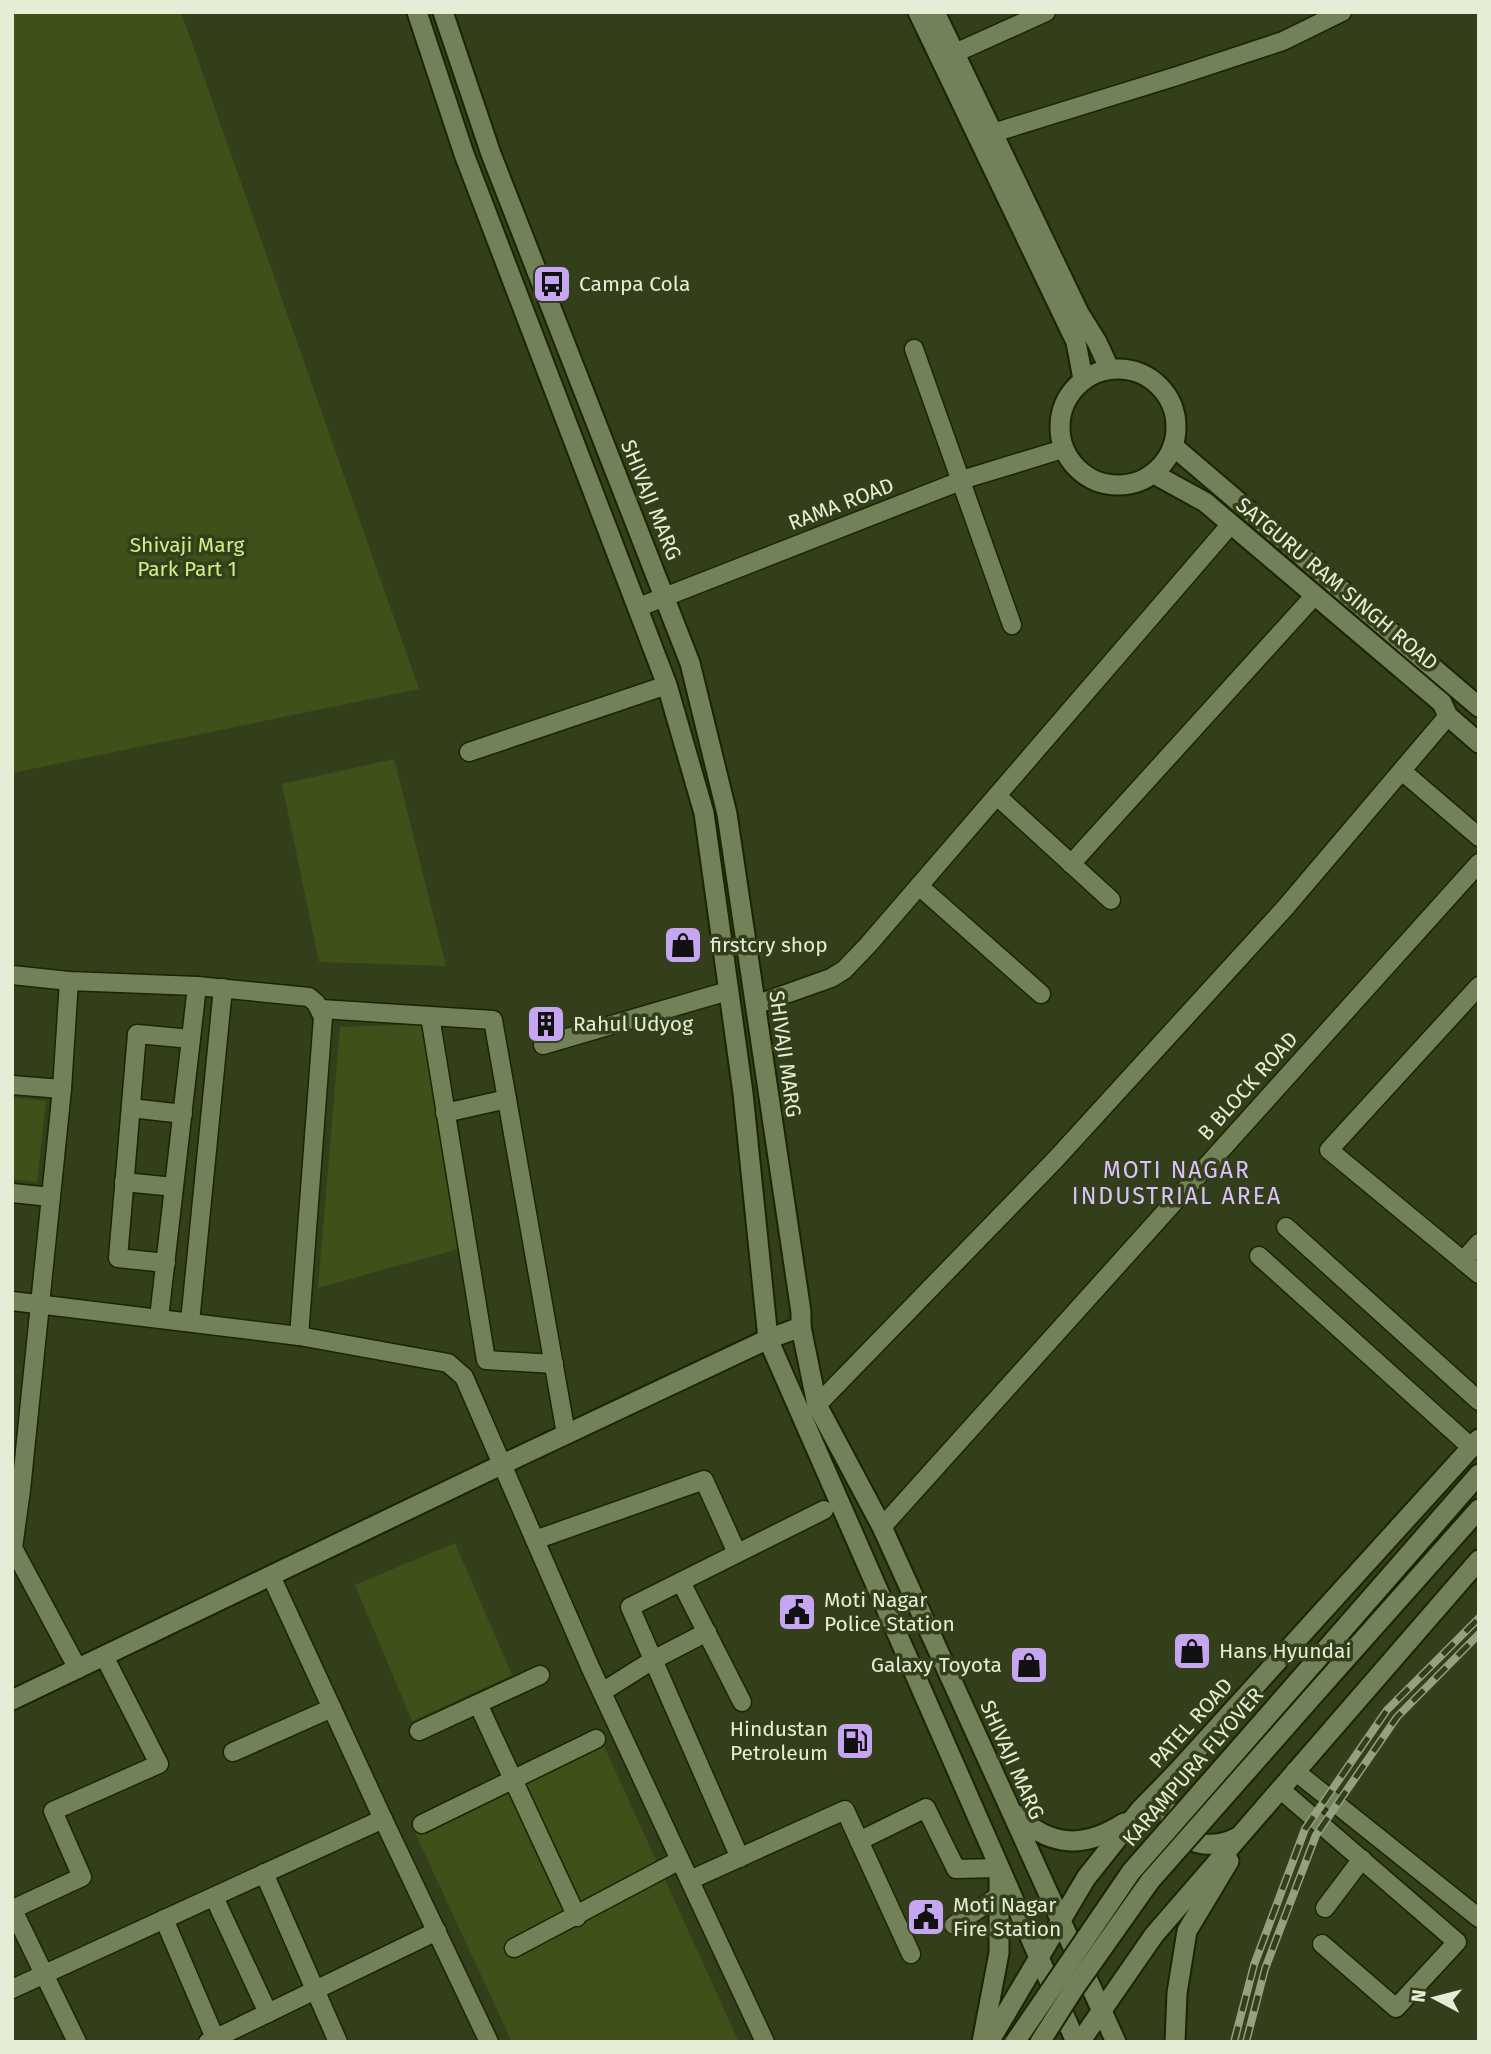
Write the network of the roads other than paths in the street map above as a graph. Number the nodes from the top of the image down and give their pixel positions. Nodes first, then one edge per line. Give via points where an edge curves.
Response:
1 (417, 12) edge
2 (443, 12) edge
3 (918, 12) edge
4 (935, 12) edge
5 (1046, 12) edge
6 (1342, 12) edge
7 (955, 53) junction
8 (993, 133) junction
9 (914, 349) dead end
10 (1109, 368) junction
11 (1083, 379) junction
12 (1173, 446) junction
13 (1063, 449) junction
14 (1154, 474) junction
15 (962, 481) junction
16 (1231, 524) junction
17 (1315, 595) junction
18 (665, 597) junction
19 (639, 607) junction
20 (1012, 625) dead end
21 (667, 685) junction
22 (1479, 707) edge
23 (1448, 716) junction
24 (1479, 743) edge
25 (469, 752) dead end
26 (1402, 771) junction
27 (997, 796) junction
28 (1479, 837) edge
29 (1479, 863) edge
30 (1071, 864) junction
31 (919, 886) junction
32 (1111, 900) dead end
33 (12, 975) edge
34 (69, 981) junction
35 (197, 986) junction
36 (1479, 986) edge
37 (223, 988) junction
38 (729, 991) junction
39 (1041, 994) dead end
40 (755, 1005) junction
41 (321, 1009) junction
42 (430, 1016) junction
43 (191, 1040) junction
44 (543, 1045) dead end
45 (12, 1085) edge
46 (62, 1089) junction
47 (507, 1099) junction
48 (131, 1108) junction
49 (445, 1113) junction
50 (183, 1114) junction
51 (124, 1182) junction
52 (174, 1187) junction
53 (12, 1193) edge
54 (51, 1197) junction
55 (1286, 1227) dead end
56 (1479, 1243) edge
57 (1259, 1256) dead end
58 (1463, 1261) junction
59 (166, 1263) junction
60 (1479, 1274) edge
61 (12, 1301) edge
62 (39, 1303) junction
63 (159, 1318) junction
64 (190, 1322) junction
65 (801, 1327) junction
66 (299, 1336) junction
67 (768, 1339) junction
68 (554, 1364) junction
69 (1479, 1401) edge
70 (817, 1405) junction
71 (566, 1434) junction
72 (1475, 1444) edge
73 (503, 1464) junction
74 (1479, 1474) edge
75 (17, 1490) edge
76 (1479, 1509) edge
77 (824, 1510) dead end
78 (882, 1527) junction
79 (536, 1540) junction
80 (13, 1548) edge
81 (737, 1553) junction
82 (12, 1555) edge
83 (1479, 1560) edge
84 (271, 1576) junction
85 (681, 1582) junction
86 (707, 1632) junction
87 (104, 1656) junction
88 (653, 1660) junction
89 (78, 1668) junction
90 (540, 1675) dead end
91 (602, 1692) junction
92 (12, 1700) edge
93 (742, 1702) dead end
94 (478, 1704) junction
95 (332, 1708) junction
96 (419, 1731) dead end
97 (596, 1739) dead end
98 (233, 1752) dead end
99 (1296, 1771) junction
100 (1177, 1772) junction
101 (513, 1780) junction
102 (1280, 1789) junction
103 (1010, 1810) junction
104 (1140, 1810) junction
105 (383, 1819) junction
106 (1252, 1821) junction
107 (422, 1824) dead end
108 (1237, 1837) junction
109 (859, 1841) junction
110 (740, 1858) junction
111 (1362, 1859) junction
112 (680, 1860) junction
113 (999, 1868) junction
114 (264, 1874) junction
115 (690, 1880) junction
116 (999, 1896) junction
117 (214, 1897) junction
118 (12, 1908) edge
119 (1325, 1908) dead end
120 (577, 1917) junction
121 (1479, 1918) edge
122 (164, 1919) junction
123 (1061, 1921) junction
124 (954, 1925) dead end
125 (437, 1931) junction
126 (1322, 1944) dead end
127 (514, 1948) dead end
128 (911, 1954) dead end
129 (1039, 1958) junction
130 (43, 1975) junction
131 (12, 1989) edge
132 (315, 1990) junction
133 (1102, 2011) junction
134 (268, 2013) junction
135 (212, 2040) edge
136 (483, 2040) edge
137 (76, 2042) edge
138 (338, 2042) edge
139 (765, 2042) edge
140 (982, 2042) edge
141 (989, 2042) edge
142 (1015, 2042) edge
143 (1040, 2042) edge
144 (1078, 2042) edge
145 (1116, 2042) edge
146 (1175, 2042) edge

1 - 19 main road via 464,154
2 - 18 main road, SHIVAJI MARG via 491,154
3 - 11 main road via 1076,342
4 - 7 main road
5 - 7 street
6 - 8 street via 1283,41
7 - 8 main road
8 - 10 main road
9 - 15 street
10 - 11 main road
10 - 12 main road via 1136,371 1157,383 1171,403 1176,425
11 - 13 main road via 1061,413
12 - 14 main road
12 - 22 main road, SATGURU RAM SINGH ROAD
13 - 14 main road via 1079,471 1103,484 1130,485
13 - 15 street, RAMA ROAD
14 - 16 main road, SATGURU RAM SINGH ROAD via 1205,502
15 - 18 street, RAMA ROAD
15 - 20 street
16 - 17 main road, SATGURU RAM SINGH ROAD
16 - 27 street
17 - 23 main road, SATGURU RAM SINGH ROAD via 1442,704
17 - 30 street
18 - 19 street, RAMA ROAD
18 - 40 main road, SHIVAJI MARG via 690,663 727,814
19 - 21 main road
21 - 25 street
21 - 38 main road via 704,813
23 - 24 main road, SATGURU RAM SINGH ROAD
23 - 26 street
26 - 28 street
26 - 70 street via 1055,1160
27 - 30 street
27 - 31 street
29 - 78 street, B BLOCK ROAD
30 - 32 street
31 - 39 street
31 - 40 street via 844,970 818,985
33 - 34 street
34 - 35 street
34 - 46 street
35 - 37 street
35 - 43 street
36 - 58 street via 1329,1150
37 - 41 street via 309,998
37 - 64 street
38 - 44 street
38 - 67 main road
40 - 65 main road, SHIVAJI MARG
41 - 42 street
41 - 66 street
42 - 47 street via 493,1020
42 - 49 street
43 - 48 street via 137,1034
43 - 50 street
45 - 46 street
46 - 54 street
47 - 49 street
47 - 68 street
48 - 50 street
48 - 51 street
49 - 68 street via 486,1360
50 - 52 street
51 - 52 street
51 - 59 street via 118,1258
52 - 59 street
53 - 54 street
54 - 62 street
55 - 69 street
56 - 58 street
57 - 72 street
58 - 60 street
59 - 63 street
61 - 62 street
62 - 63 street
62 - 75 street
63 - 64 street
64 - 66 street
65 - 67 main road
65 - 70 main road, SHIVAJI MARG
66 - 73 street via 448,1363 464,1377
67 - 71 main road
67 - 113 main road
68 - 71 street
70 - 78 main road, SHIVAJI MARG
71 - 73 main road
72 - 100 main road, PATEL ROAD
73 - 79 street
73 - 84 main road
74 - 142 main road, KARAMPURA FLYOVER, bridge via 1131,1872
75 - 80 street
76 - 143 main road, KARAMPURA FLYOVER, bridge via 1150,1881
77 - 81 street
78 - 103 main road, SHIVAJI MARG
79 - 81 street via 704,1480
79 - 91 street
80 - 82 street
80 - 89 street
81 - 85 street
83 - 99 main road
84 - 87 main road
84 - 95 street
85 - 86 street
85 - 88 street via 630,1607
86 - 88 street
86 - 93 street
87 - 89 main road
87 - 118 street via 159,1764 53,1811 82,1877
88 - 91 street
88 - 110 street
89 - 92 main road
90 - 94 street
91 - 112 street
94 - 96 street
94 - 101 street
95 - 98 street
95 - 105 street
97 - 101 street
99 - 102 main road
99 - 121 street
100 - 104 main road, PATEL ROAD
100 - 108 main road via 1166,1802 1178,1832 1206,1846
101 - 107 street
101 - 120 street
102 - 106 main road
102 - 111 street
103 - 104 main road via 1047,1838 1076,1842 1107,1833
103 - 123 main road, SHIVAJI MARG
104 - 123 main road, PATEL ROAD via 1086,1878
105 - 114 street
105 - 125 street
106 - 108 main road
106 - 146 main road via 1187,1931
108 - 133 main road via 1154,1935
109 - 110 street via 845,1810
109 - 113 street via 926,1808 956,1869
109 - 128 street
110 - 115 street
111 - 119 street
111 - 126 street via 1457,1942 1396,2008
112 - 115 street
112 - 120 street
113 - 116 main road
113 - 129 main road
114 - 117 street
114 - 132 street
115 - 139 street
116 - 124 street
116 - 140 main road via 999,1953
117 - 122 street
117 - 134 street
118 - 130 street
120 - 127 street
122 - 130 street
122 - 135 street
123 - 129 main road, PATEL ROAD
123 - 133 main road, SHIVAJI MARG
125 - 132 street
125 - 136 street
129 - 141 main road, PATEL ROAD
129 - 144 main road
130 - 131 street
130 - 137 street
132 - 134 street
132 - 138 street
133 - 144 main road
133 - 145 main road, SHIVAJI MARG
134 - 135 street

